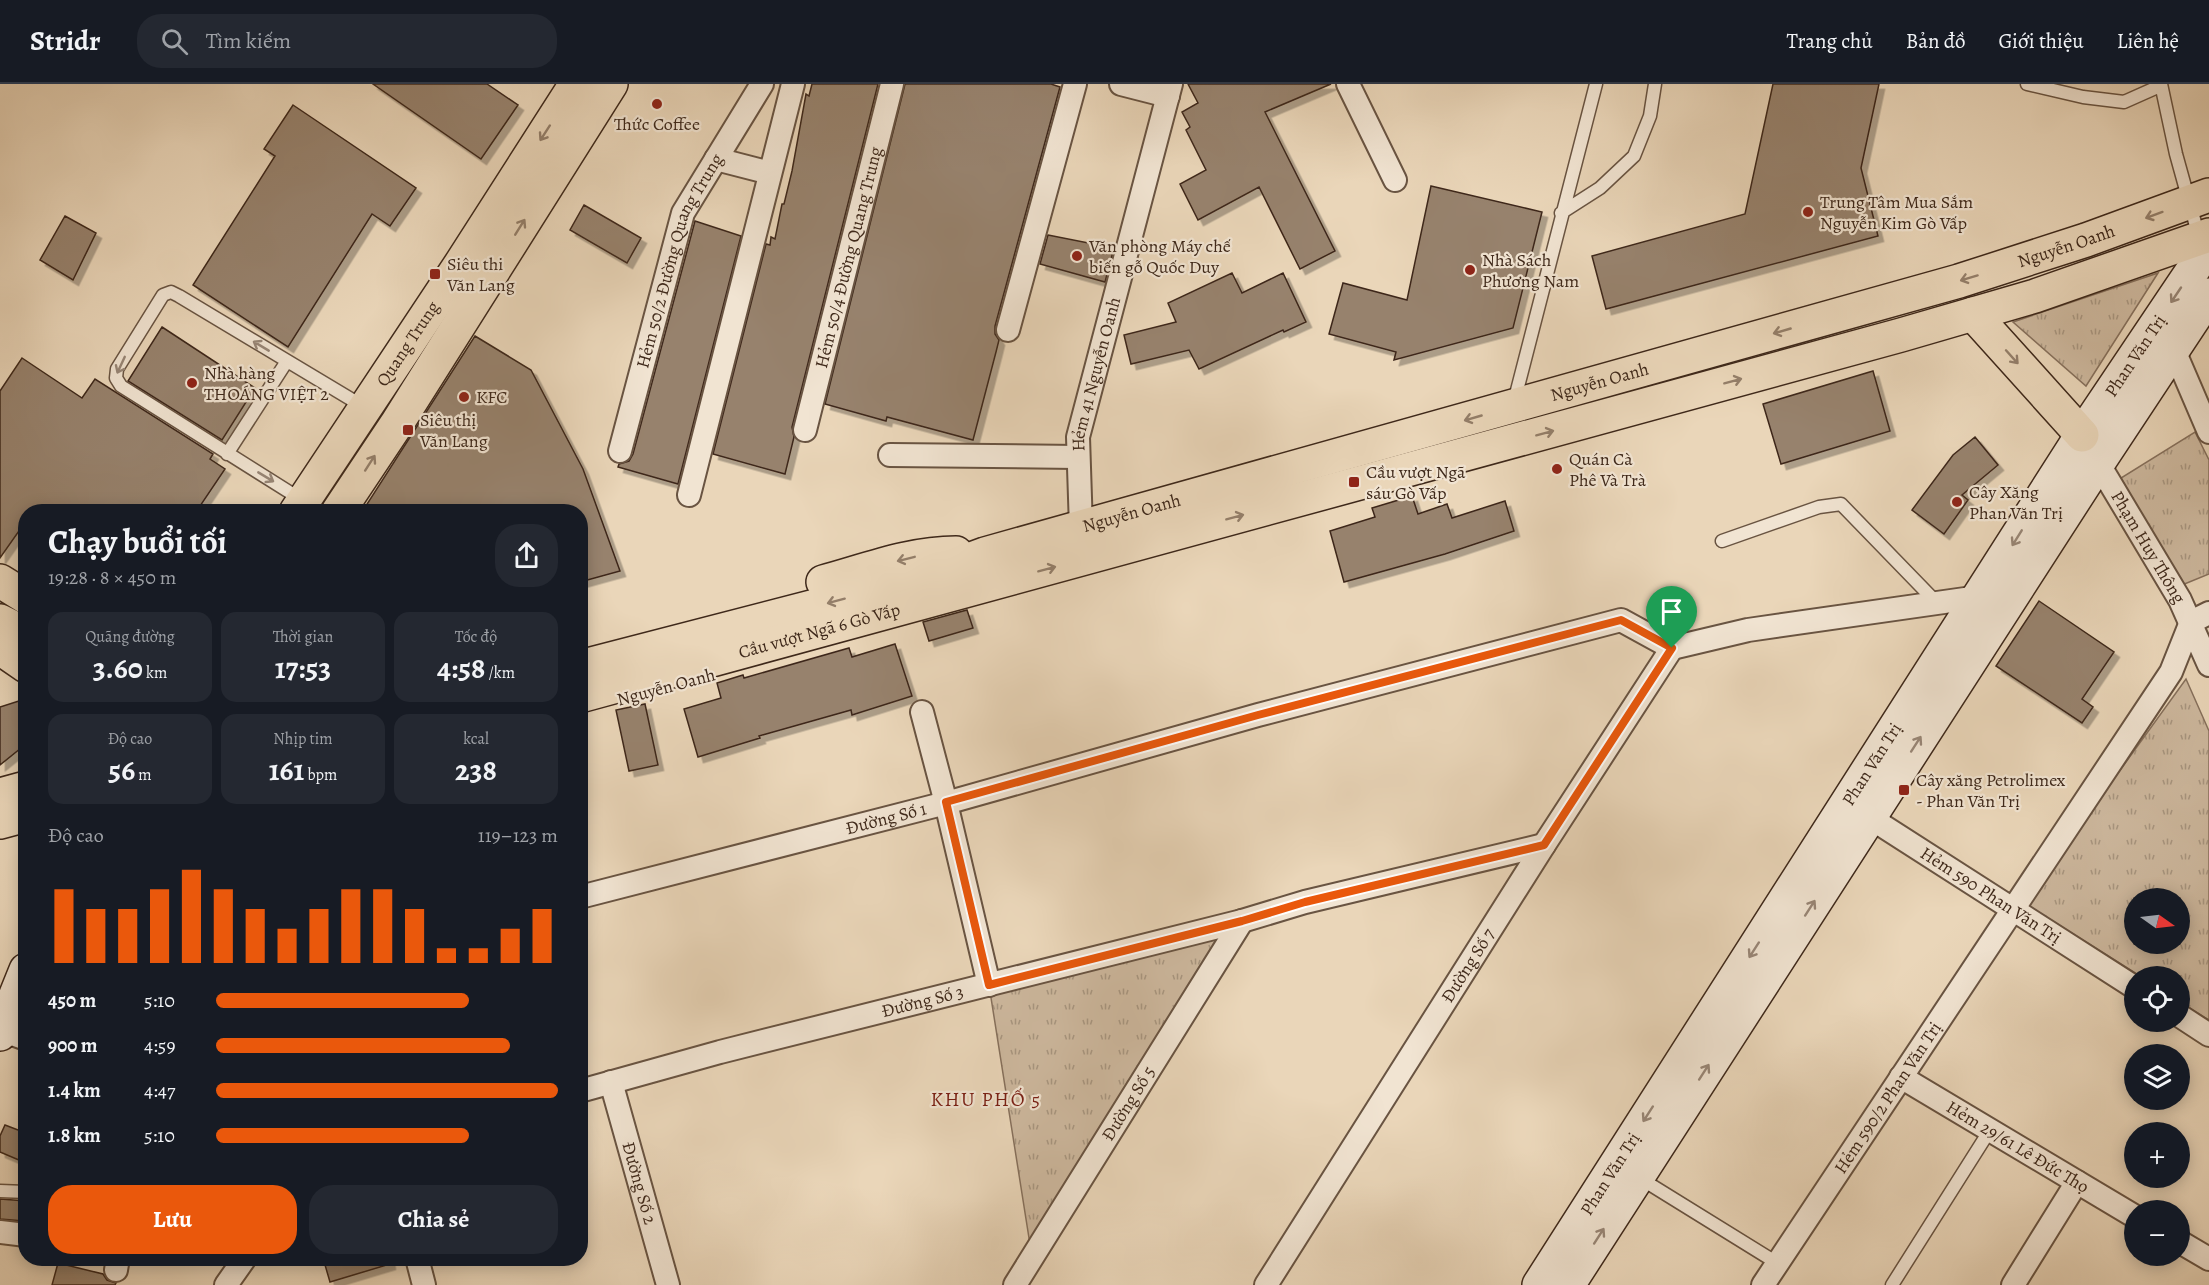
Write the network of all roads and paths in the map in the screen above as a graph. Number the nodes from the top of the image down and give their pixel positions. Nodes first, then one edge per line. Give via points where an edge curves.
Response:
1 (576, 84) edge
2 (611, 84) edge
3 (762, 84) edge
4 (793, 84) edge
5 (892, 84) edge
6 (1075, 84) edge
7 (1121, 84) edge
8 (1348, 84) edge
9 (1596, 84) edge
10 (1655, 84) edge
11 (2027, 84) edge
12 (2160, 85) edge
13 (1169, 90) edge
14 (716, 159) junction
15 (770, 173) junction
16 (1395, 180) dead end
17 (2199, 199) edge
18 (1561, 213) junction
19 (2206, 240) edge
20 (2209, 295) edge
21 (1973, 314) junction
22 (1008, 330) dead end
23 (2174, 348) junction
24 (286, 361) junction
25 (1513, 406) junction
26 (365, 408) junction
27 (396, 425) junction
28 (806, 430) dead end
29 (2209, 432) edge
30 (2090, 449) junction
31 (620, 451) dead end
32 (227, 454) junction
33 (890, 455) dead end
34 (1078, 457) junction
35 (689, 495) dead end
36 (297, 504) edge
37 (301, 504) edge
38 (343, 504) edge
39 (1081, 528) junction
40 (1722, 541) dead end
41 (988, 569) junction
42 (0, 581) edge
43 (18, 592) edge
44 (915, 593) junction
45 (1979, 597) junction
46 (1937, 603) junction
47 (2200, 617) edge
48 (0, 621) edge
49 (18, 630) edge
50 (588, 645) edge
51 (0, 648) edge
52 (1672, 648) junction
53 (2208, 658) edge
54 (18, 660) edge
55 (588, 666) edge
56 (2171, 672) junction
57 (588, 694) edge
58 (588, 708) edge
59 (922, 712) dead end
60 (18, 790) edge
61 (0, 795) edge
62 (946, 802) junction
63 (1858, 810) junction
64 (18, 817) edge
65 (0, 822) edge
66 (18, 840) edge
67 (0, 844) edge
68 (1544, 845) junction
69 (588, 895) edge
70 (2013, 910) junction
71 (1242, 921) junction
72 (2124, 981) edge
73 (989, 985) junction
74 (18, 1000) edge
75 (2190, 1023) edge
76 (9, 1034) edge
77 (2209, 1035) edge
78 (1901, 1077) junction
79 (611, 1082) junction
80 (588, 1089) edge
81 (1990, 1130) junction
82 (1637, 1176) junction
83 (2077, 1182) junction
84 (0, 1191) edge
85 (18, 1192) edge
86 (2124, 1210) edge
87 (0, 1232) edge
88 (18, 1234) edge
89 (2190, 1248) edge
90 (2209, 1259) edge
91 (1777, 1263) junction
92 (239, 1266) edge
93 (226, 1285) edge
94 (668, 1285) edge
95 (1015, 1285) edge
96 (1266, 1285) edge
97 (1539, 1285) edge
98 (1568, 1285) edge
99 (1763, 1285) edge
100 (1892, 1285) edge
101 (2013, 1285) edge

1 -> 26 main road, Quang Trung
27 -> 2 main road, Quang Trung
3 - 14 street, Hẻm 50/2 Đường Quang Trung
4 - 15 street
5 - 28 street, Hẻm 50/4 Đường Quang Trung
6 - 22 street
7 - 13 street
8 - 16 street
9 - 18 lane
10 - 18 lane via 1650,117 1634,156 1600,188
11 - 12 lane via 2124,102
12 - 17 lane
13 - 34 street, Hẻm 41 Nguyễn Oanh via 1078,437
14 - 15 street
14 - 31 street, Hẻm 50/2 Đường Quang Trung via 683,213
15 - 35 street
17 - 19 lane
17 -> 25 main road, Nguyễn Oanh via 1970,278
18 - 25 lane
19 - 21 main road, Nguyễn Oanh
19 -> 30 main road, Phan Văn Trị
20 - 23 main road, Phan Văn Trị
21 -> 30 main road
41 -> 21 main road, Nguyễn Oanh
23 - 29 street
23 - 30 main road, Phan Văn Trị
24 - 26 lane
24 - 32 lane
24 -> 32 lane via 179,296 171,292 163,295 117,369 116,378 121,386
25 -> 39 main road, Nguyễn Oanh
26 - 27 main road
26 - 37 main road, Quang Trung
38 -> 27 main road, Quang Trung
30 -> 45 main road, Phan Văn Trị
30 - 47 street, Phạm Huy Thông via 2180,600
63 -> 30 main road, Phan Văn Trị
32 -> 36 lane
33 - 34 street
34 - 39 street, Hẻm 41 Nguyễn Oanh
39 - 41 main road, Nguyễn Oanh
40 - 46 lane via 1819,507 1841,504
41 - 44 main road, Nguyễn Oanh
41 -> 50 main road, Nguyễn Oanh via 942,553 907,558
41 - 58 main road, Nguyễn Oanh via 923,617
42 - 43 main road
44 -> 55 main road, Cầu vượt Ngã 6 Gò Vấp
44 - 57 main road, Cầu vượt Ngã 6 Gò Vấp
45 - 46 street
45 - 63 main road, Phan Văn Trị
46 - 52 street via 1748,630
47 - 53 street, Phạm Huy Thông
47 - 56 street, Hẻm 590/2 Phan Văn Trị
48 - 49 main road
51 - 54 main road
52 - 62 street, Đường Số 1 via 1621,620
52 - 68 street, Đường Số 7
53 - 56 street
56 - 70 street, Hẻm 590/2 Phan Văn Trị
59 - 62 street
60 - 61 main road
62 - 69 street, Đường Số 1
62 - 73 street
63 - 70 street, Hẻm 590 Phan Văn Trị
82 -> 63 main road, Phan Văn Trị
63 -> 97 main road, Phan Văn Trị
64 - 65 main road
66 - 67 main road
68 - 71 street, Đường Số 3 via 1305,902
68 - 96 street, Đường Số 7
70 - 72 street, Hẻm 590 Phan Văn Trị
70 - 78 street, Hẻm 590/2 Phan Văn Trị
71 - 73 street, Đường Số 3
71 - 95 street, Đường Số 5
73 - 79 street, Đường Số 3
74 - 76 main road
75 - 77 street
78 - 81 street, Hẻm 29/61 Lê Đức Thọ
78 - 91 street, Hẻm 590/2 Phan Văn Trị
79 - 80 street, Đường Số 3
79 - 94 street, Đường Số 2
81 - 83 street, Hẻm 29/61 Lê Đức Thọ
81 - 100 lane
82 - 91 lane
98 -> 82 main road, Phan Văn Trị
83 - 86 street, Hẻm 29/61 Lê Đức Thọ
83 - 101 street
84 - 85 lane
87 - 88 street
89 - 90 street
91 - 99 street, Hẻm 590/2 Phan Văn Trị
92 - 93 street

